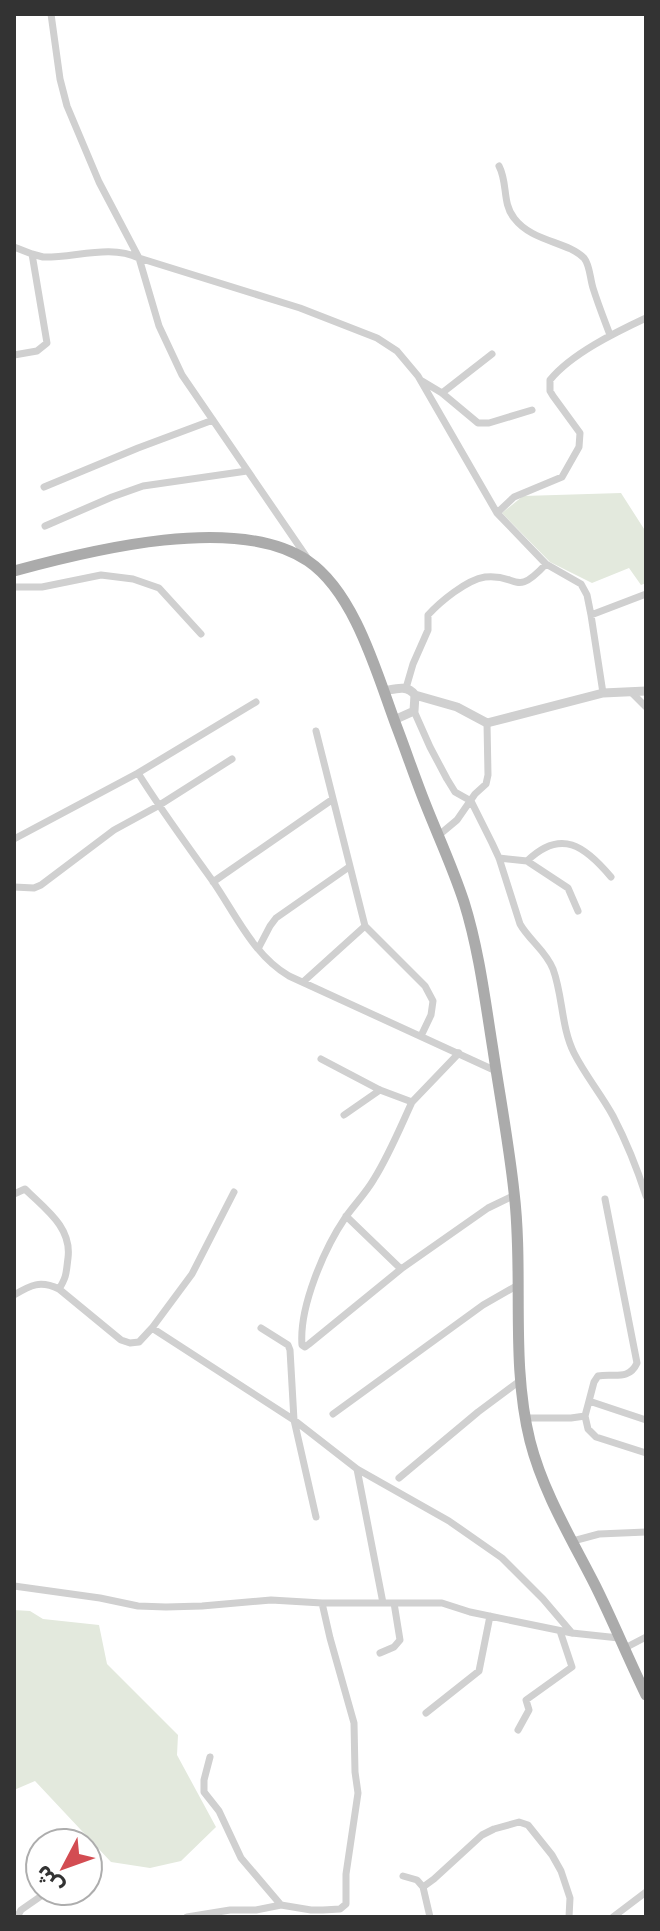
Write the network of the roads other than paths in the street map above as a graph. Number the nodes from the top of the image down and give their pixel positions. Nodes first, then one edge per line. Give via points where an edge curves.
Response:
1 (51, 14) edge
2 (499, 166) dead end
3 (14, 247) edge
4 (32, 254) junction
5 (139, 258) junction
6 (646, 318) edge
7 (610, 335) junction
8 (492, 354) dead end
9 (14, 355) edge
10 (421, 381) junction
11 (442, 393) junction
12 (532, 410) dead end
13 (213, 420) junction
14 (247, 471) junction
15 (44, 487) dead end
16 (497, 513) junction
17 (45, 526) dead end
18 (311, 563) junction
19 (546, 564) junction
20 (14, 571) edge
21 (14, 587) edge
22 (646, 594) edge
23 (591, 615) junction
24 (201, 634) dead end
25 (384, 691) junction
26 (646, 691) edge
27 (410, 692) junction
28 (631, 692) junction
29 (603, 693) junction
30 (256, 702) dead end
31 (646, 707) edge
32 (414, 711) junction
33 (394, 720) junction
34 (487, 723) junction
35 (316, 731) dead end
36 (232, 759) dead end
37 (138, 773) junction
38 (333, 799) junction
39 (471, 801) junction
40 (158, 806) junction
41 (439, 835) junction
42 (14, 839) edge
43 (499, 858) junction
44 (527, 861) junction
45 (349, 867) junction
46 (611, 877) dead end
47 (213, 882) junction
48 (14, 887) edge
49 (578, 911) dead end
50 (365, 926) junction
51 (258, 949) junction
52 (303, 982) junction
53 (421, 1036) junction
54 (459, 1053) junction
55 (321, 1059) dead end
56 (496, 1071) junction
57 (380, 1090) junction
58 (412, 1102) junction
59 (344, 1115) dead end
60 (234, 1192) dead end
61 (14, 1194) edge
62 (515, 1195) junction
63 (646, 1196) edge
64 (605, 1199) dead end
65 (346, 1216) junction
66 (401, 1269) junction
67 (519, 1285) junction
68 (59, 1289) junction
69 (14, 1295) edge
70 (152, 1328) junction
71 (261, 1328) dead end
72 (521, 1380) junction
73 (589, 1401) junction
74 (333, 1414) dead end
75 (585, 1416) junction
76 (525, 1418) junction
77 (294, 1420) junction
78 (646, 1420) edge
79 (646, 1453) edge
80 (357, 1469) junction
81 (399, 1478) dead end
82 (316, 1517) dead end
83 (646, 1532) edge
84 (573, 1541) junction
85 (14, 1586) edge
86 (322, 1603) junction
87 (383, 1603) junction
88 (394, 1603) junction
89 (490, 1616) junction
90 (560, 1631) junction
91 (572, 1633) junction
92 (645, 1639) edge
93 (621, 1643) junction
94 (380, 1653) dead end
95 (646, 1695) edge
96 (426, 1713) dead end
97 (518, 1730) dead end
98 (210, 1757) dead end
99 (403, 1876) dead end
100 (423, 1887) junction
101 (646, 1892) edge
102 (281, 1905) junction
103 (187, 1917) edge
104 (430, 1917) edge
105 (569, 1917) edge
106 (613, 1917) edge

1 - 5 street via 67,106
2 - 7 street via 507,206 519,224 586,261
3 - 4 street
4 - 5 street via 116,251
4 - 9 street via 47,343 37,351
5 - 10 street via 377,338 397,351
5 - 13 street via 165,342
6 - 7 street
7 - 16 street via 550,380 550,391 580,433 565,473 514,497
8 - 11 street
10 - 11 street
10 - 16 street
11 - 12 street via 478,423
13 - 14 street
13 - 15 street
14 - 17 street via 143,486
14 - 18 street
16 - 19 street
18 - 20 main road via 264,542 177,539 95,551
18 - 25 main road via 349,611
19 - 23 street via 581,584
19 - 27 street via 527,582 484,577 438,604 428,615
21 - 24 street via 101,575 133,579 159,588
22 - 23 street
23 - 29 street
25 - 27 street
25 - 33 main road
26 - 28 street
27 - 32 street
27 - 34 street
28 - 29 street
28 - 31 street
29 - 34 street
30 - 37 street
32 - 33 street
32 - 39 street via 455,792
33 - 41 main road
34 - 39 street via 488,775
35 - 38 street
36 - 40 street
37 - 40 street
37 - 42 street
38 - 45 street
38 - 47 street
39 - 41 street
39 - 43 street
40 - 47 street
40 - 48 street via 96,843 41,885
41 - 56 main road via 472,932
43 - 44 street
43 - 63 street via 520,924 553,969 574,1053 613,1117
44 - 46 street via 544,847 574,845
44 - 49 street via 568,888
45 - 50 street
45 - 51 street via 276,918
47 - 51 street
50 - 52 street
50 - 53 street via 430,994 431,1015
51 - 52 street via 279,970
52 - 53 street
53 - 54 street
54 - 56 street
54 - 58 street
55 - 57 street
56 - 62 main road
57 - 58 street
57 - 59 street
58 - 65 street via 373,1181
60 - 70 street via 192,1274
61 - 68 street via 25,1189 43,1204 68,1240 67,1276
62 - 66 street
62 - 67 main road
64 - 73 street via 637,1363 624,1376 598,1376
65 - 66 street
65 - 66 street via 312,1290 302,1345
67 - 72 main road
67 - 74 street via 483,1305
68 - 69 street via 37,1284
68 - 70 street via 121,1340 139,1342
70 - 77 street
71 - 77 street via 290,1350
72 - 76 main road
72 - 81 street
73 - 75 street
73 - 78 street
75 - 76 street
75 - 79 street via 596,1437
76 - 84 main road via 541,1474
77 - 80 street
77 - 82 street
80 - 87 street
80 - 91 street via 502,1558
83 - 84 street
84 - 93 main road
85 - 86 street via 138,1606
86 - 87 street
86 - 102 street via 354,1723 358,1793 346,1904 323,1910
87 - 88 street
88 - 89 street via 442,1603
88 - 94 street via 400,1640
89 - 90 street
89 - 96 street via 479,1671
90 - 91 street
90 - 97 street via 572,1667 526,1700 529,1710
91 - 93 street
92 - 93 street
93 - 95 main road
98 - 102 street via 204,1792 241,1858
99 - 100 street
100 - 104 street
100 - 105 street via 482,1835 519,1822 528,1825 561,1871 570,1898
101 - 106 street
102 - 103 street

